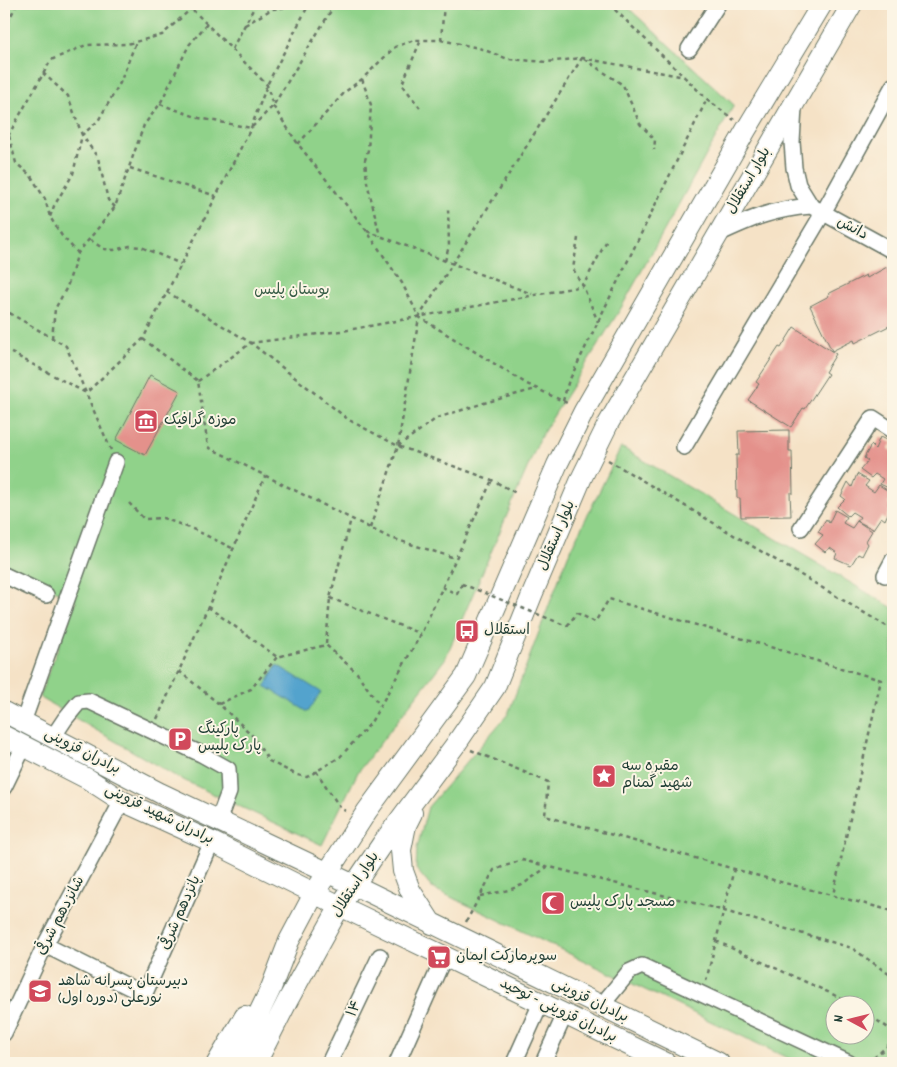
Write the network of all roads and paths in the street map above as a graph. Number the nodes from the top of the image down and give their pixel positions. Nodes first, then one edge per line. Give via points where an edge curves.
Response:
1 (9, 4) edge
2 (17, 4) edge
3 (187, 4) edge
4 (194, 4) edge
5 (256, 4) edge
6 (297, 4) edge
7 (309, 4) edge
8 (335, 4) edge
9 (444, 4) edge
10 (609, 4) edge
11 (718, 4) edge
12 (822, 4) edge
13 (852, 4) edge
14 (192, 8) junction
15 (9, 19) junction
16 (207, 24) junction
17 (245, 25) junction
18 (4, 29) edge
19 (421, 40) junction
20 (440, 40) junction
21 (136, 42) junction
22 (232, 49) junction
23 (688, 49) dead end
24 (582, 58) junction
25 (43, 73) junction
26 (685, 77) junction
27 (362, 79) junction
28 (267, 85) junction
29 (893, 86) edge
30 (707, 99) junction
31 (795, 103) junction
32 (160, 104) junction
33 (274, 106) junction
34 (420, 108) dead end
35 (251, 128) junction
36 (746, 130) junction
37 (8, 135) junction
38 (82, 135) junction
39 (4, 143) edge
40 (298, 144) junction
41 (654, 150) dead end
42 (130, 168) junction
43 (216, 196) junction
44 (115, 207) junction
45 (448, 207) dead end
46 (817, 210) junction
47 (50, 216) junction
48 (366, 230) junction
49 (718, 234) junction
50 (380, 236) junction
51 (578, 238) dead end
52 (90, 240) junction
53 (607, 240) dead end
54 (893, 251) edge
55 (78, 253) junction
56 (445, 261) junction
57 (452, 263) junction
58 (181, 264) junction
59 (583, 286) junction
60 (167, 292) junction
61 (534, 295) junction
62 (4, 299) edge
63 (419, 317) junction
64 (598, 322) junction
65 (52, 338) junction
66 (142, 339) junction
67 (251, 343) junction
68 (4, 349) edge
69 (198, 381) junction
70 (536, 389) junction
71 (86, 393) junction
72 (563, 401) junction
73 (584, 411) junction
74 (893, 431) edge
75 (398, 446) junction
76 (684, 446) dead end
77 (594, 452) junction
78 (116, 462) joint
79 (265, 476) junction
80 (492, 480) junction
81 (516, 493) dead end
82 (129, 503) dead end
83 (351, 519) junction
84 (370, 528) junction
85 (801, 528) dead end
86 (234, 549) junction
87 (456, 558) junction
88 (893, 560) edge
89 (4, 574) edge
90 (885, 575) dead end
91 (442, 587) junction
92 (46, 595) dead end
93 (330, 598) junction
94 (208, 607) junction
95 (893, 630) edge
96 (421, 634) junction
97 (326, 645) junction
98 (277, 657) junction
99 (178, 671) junction
100 (220, 704) junction
101 (380, 706) junction
102 (4, 712) edge
103 (23, 722) junction
104 (151, 730) junction
105 (4, 736) edge
106 (53, 737) junction
107 (456, 744) junction
108 (24, 746) junction
109 (436, 770) junction
110 (316, 771) junction
111 (4, 787) edge
112 (160, 793) joint
113 (122, 801) junction
114 (362, 818) junction
115 (218, 821) junction
116 (212, 842) junction
117 (548, 867) junction
118 (734, 869) junction
119 (327, 873) junction
120 (354, 885) junction
121 (315, 892) junction
122 (833, 895) junction
123 (480, 896) junction
124 (340, 906) junction
125 (893, 910) edge
126 (723, 911) junction
127 (432, 924) junction
128 (458, 937) junction
129 (290, 941) junction
130 (716, 941) junction
131 (45, 945) junction
132 (445, 955) junction
133 (380, 956) dead end
134 (893, 977) edge
135 (702, 994) junction
136 (832, 994) edge
137 (288, 1000) junction
138 (541, 1002) junction
139 (601, 1006) junction
140 (565, 1014) junction
141 (874, 1019) edge
142 (893, 1032) edge
143 (4, 1033) edge
144 (893, 1041) edge
145 (217, 1063) edge
146 (235, 1063) edge
147 (256, 1063) edge
148 (270, 1063) edge
149 (329, 1063) edge
150 (397, 1063) edge
151 (514, 1063) edge
152 (543, 1063) edge
153 (666, 1063) edge
154 (718, 1063) edge
155 (849, 1063) edge
156 (868, 1063) edge

1 - 15 path
2 - 15 path
3 - 14 path
4 - 14 path
5 - 17 path
6 - 17 path via 272,9
7 - 28 path
8 - 33 path
9 - 20 path
10 - 26 path
11 - 23 street
12 - 36 main road, بلوار استقلال
13 - 31 main road, بلوار استقلال
14 - 16 path
14 - 21 path via 162,35
15 - 18 path
16 - 22 path
16 - 32 path via 189,45
17 - 22 path
19 - 20 path
19 - 27 path via 394,47
19 - 34 path via 402,84
20 - 24 path via 479,48 508,59 547,62
21 - 25 path via 86,46 51,60
21 - 38 path via 120,83 98,121
22 - 28 path
24 - 26 path
24 - 41 path via 623,85 640,124 655,140
24 - 57 path
25 - 37 path
25 - 38 path via 68,96
26 - 30 path
27 - 40 path via 345,92
27 - 50 path via 371,105 365,160 367,182
28 - 33 path
28 - 35 path
29 - 46 street
30 - 36 path
30 - 64 path
31 - 46 street via 794,168 798,185
31 - 49 main road, بلوار استقلال
32 - 35 path via 198,118
32 - 42 path via 144,126
33 - 35 path
33 - 40 path
35 - 43 path
36 - 73 main road, بلوار استقلال
37 - 39 path
37 - 47 path via 16,162 31,176 45,199
38 - 44 path via 98,158 108,200
38 - 47 path via 73,174
40 - 48 path
42 - 43 path
42 - 44 path
43 - 58 path
44 - 52 path
45 - 56 path via 449,246
46 - 49 street via 789,208 762,214
46 - 54 street, دانش
46 - 76 street
47 - 55 path
48 - 50 path
48 - 63 path via 402,283
49 - 77 main road, بلوار استقلال
50 - 56 path
51 - 59 path via 573,269
52 - 55 path
52 - 58 path via 104,249 142,247
53 - 59 path
55 - 65 path via 68,287 55,308
56 - 57 path
57 - 61 path
57 - 63 path
58 - 60 path
59 - 61 path
59 - 64 path
60 - 66 path
60 - 67 path
61 - 63 path
62 - 65 path via 6,311
63 - 67 path
63 - 70 path
63 - 75 path
64 - 72 path via 568,383
65 - 71 path via 66,346
66 - 69 path
66 - 71 path
67 - 69 path
67 - 75 path via 349,420
68 - 71 path
69 - 79 path via 208,448
70 - 72 path
70 - 75 path via 437,418
71 - 78 path
72 - 73 path
73 - 114 main road, بلوار استقلال via 557,465 466,676
74 - 85 street via 873,418
75 - 80 path
75 - 84 path
77 - 95 path
77 - 107 main road, بلوار استقلال via 495,687
78 - 103 street
79 - 83 path
79 - 86 path
80 - 81 path
80 - 87 path
82 - 86 path via 144,519 163,518
83 - 84 path
83 - 93 path
84 - 87 path via 388,537
86 - 94 path
87 - 91 path
88 - 90 street
89 - 92 street
91 - 96 path
91 - 122 path, bridge via 457,594 462,584 567,626 577,613 595,622 609,598 881,680
93 - 96 path
93 - 97 path
94 - 98 path
94 - 99 path
96 - 101 path
97 - 98 path
97 - 101 path via 357,673
98 - 100 path via 251,690
99 - 100 path
99 - 104 path
100 - 110 path via 252,734 269,761 297,775 307,777
101 - 110 path via 370,724 340,757
102 - 103 main road, برادران قزوینی
103 - 106 main road, برادران قزوینی
104 - 106 street via 89,701 80,702
104 - 115 street via 228,769 229,792
105 - 108 main road, برادران شهید قزوینی
106 - 112 main road, برادران قزوینی
107 - 109 main road, بلوار استقلال
107 - 118 path via 548,782 545,816
108 - 111 street
108 - 113 main road, برادران شهید قزوینی via 88,779
109 - 120 main road, بلوار استقلال
109 - 127 main road via 406,825 401,850 403,871 410,890
110 - 114 path via 340,809
112 - 115 main road, برادران شهید قزوینی
113 - 116 main road, برادران شهید قزوینی
113 - 131 street, شانزدهم شرقی
114 - 119 main road, بلوار استقلال
115 - 119 main road, برادران شهید قزوینی
116 - 121 main road, برادران شهید قزوینی
116 - 131 street, پانزدهم شرقی via 145,993
117 - 123 path via 522,885
117 - 123 path via 522,860 494,870
117 - 126 path
118 - 122 path
118 - 126 path
119 - 120 main road, برادران قزوینی
119 - 121 main road, بلوار استقلال
120 - 124 main road, بلوار استقلال
120 - 127 main road, برادران قزوینی
121 - 124 main road, برادران قزوینی - توحید
121 - 129 main road, بلوار استقلال
122 - 125 path
123 - 128 path
124 - 132 main road, برادران قزوینی - توحید
124 - 137 main road, بلوار استقلال
126 - 130 path
126 - 134 path via 852,948
127 - 128 main road, برادران قزوینی
128 - 139 main road, برادران قزوینی
129 - 145 main road
129 - 146 main road, بلوار استقلال
130 - 135 path
130 - 136 path
131 - 143 street, شانزدهم شرقی
132 - 138 main road, برادران قزوینی - توحید
132 - 150 street
133 - 149 street, ۱۴
135 - 139 street via 642,966 629,972
135 - 155 street
137 - 147 main road, بلوار استقلال
137 - 148 main road via 278,1045
138 - 140 main road, برادران قزوینی - توحید
138 - 151 street
139 - 154 main road, برادران قزوینی
140 - 152 street
140 - 153 main road, برادران قزوینی - توحید
141 - 142 path
144 - 156 path

